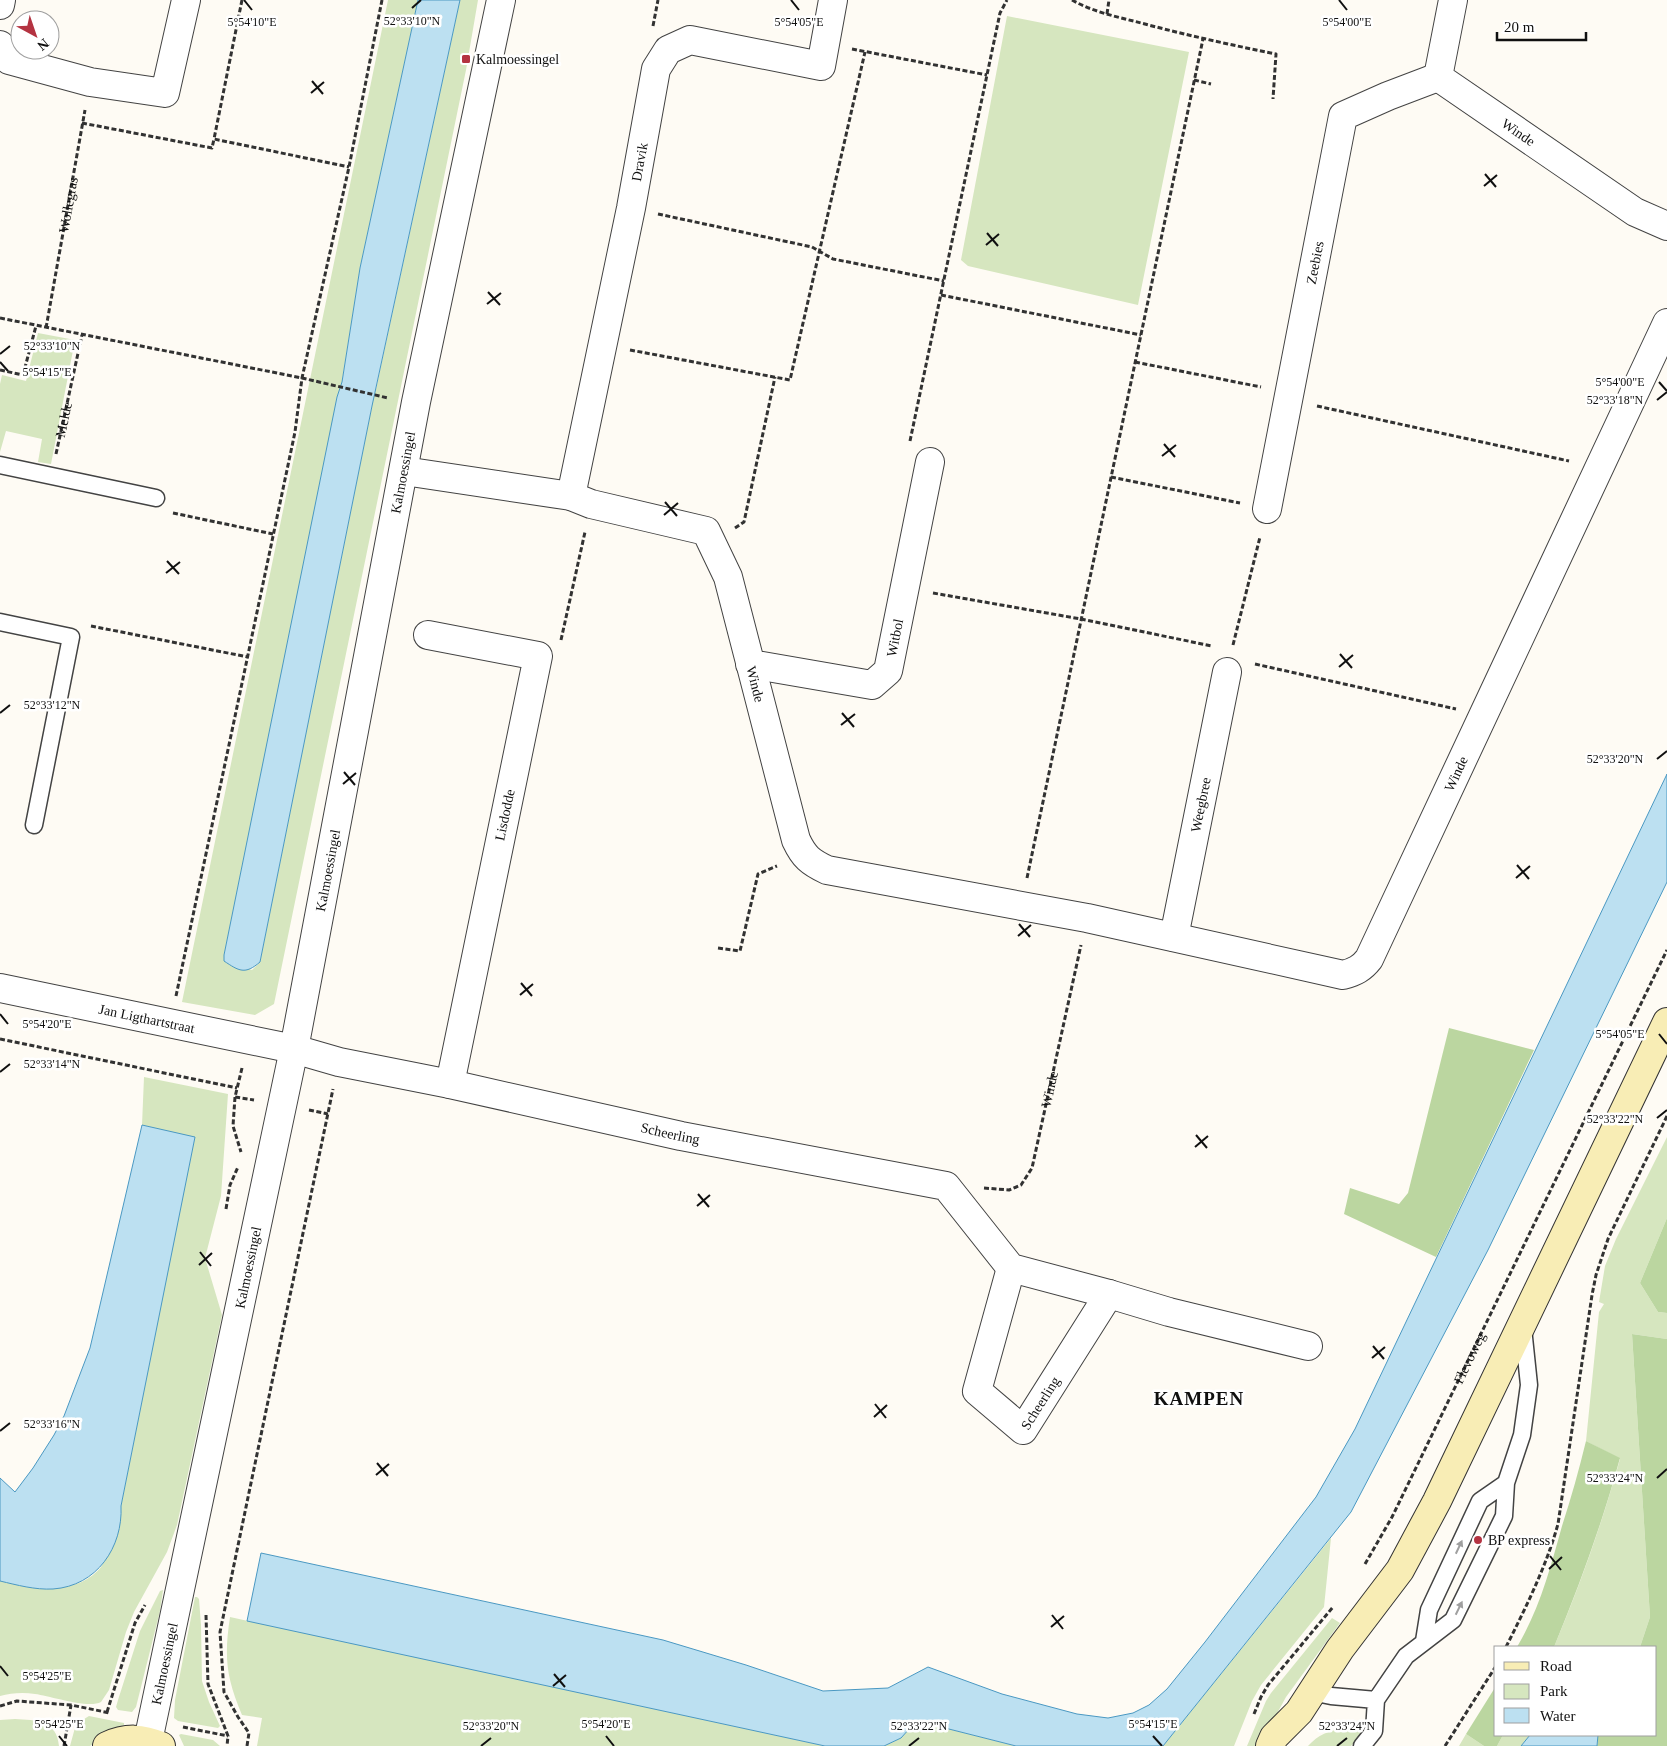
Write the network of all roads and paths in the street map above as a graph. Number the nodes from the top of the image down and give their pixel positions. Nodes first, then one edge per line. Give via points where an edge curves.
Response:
1 (1, 0) edge
2 (186, 0) edge
3 (242, 0) edge
4 (382, 0) edge
5 (501, 0) edge
6 (833, 0) edge
7 (1006, 0) edge
8 (1072, 0) edge
9 (1109, 0) edge
10 (1453, 0) edge
11 (0, 5) edge
12 (1107, 14) junction
13 (1203, 39) junction
14 (825, 44) junction
15 (0, 45) edge
16 (865, 52) junction
17 (987, 75) junction
18 (1438, 77) junction
19 (1194, 80) junction
20 (90, 82) junction
21 (1211, 84) dead end
22 (1273, 99) dead end
23 (82, 123) junction
24 (214, 140) junction
25 (348, 167) junction
26 (631, 208) junction
27 (1667, 226) edge
28 (820, 251) junction
29 (944, 281) junction
30 (941, 295) junction
31 (0, 318) edge
32 (1667, 323) edge
33 (36, 326) junction
34 (46, 328) junction
35 (82, 335) junction
36 (1141, 335) junction
37 (602, 344) junction
38 (1135, 362) junction
39 (0, 370) edge
40 (775, 377) junction
41 (302, 378) junction
42 (1288, 396) junction
43 (381, 397) dead end
44 (930, 462) joint
45 (0, 465) edge
46 (1599, 468) junction
47 (404, 471) junction
48 (52, 476) junction
49 (1111, 477) junction
50 (156, 498) joint
51 (581, 500) junction
52 (1266, 509) junction
53 (273, 534) junction
54 (711, 542) junction
55 (905, 588) junction
56 (1081, 619) junction
57 (0, 622) edge
58 (88, 625) dead end
59 (428, 635) dead end
60 (538, 656) junction
61 (248, 657) junction
62 (1230, 661) junction
63 (750, 664) junction
64 (1484, 715) junction
65 (34, 825) dead end
66 (803, 855) junction
67 (1022, 906) junction
68 (1087, 918) junction
69 (1174, 936) junction
70 (718, 948) dead end
71 (1667, 950) edge
72 (0, 988) edge
73 (174, 1006) dead end
74 (1667, 1022) edge
75 (0, 1039) edge
76 (294, 1049) junction
77 (450, 1084) junction
78 (237, 1088) dead end
79 (235, 1097) dead end
80 (328, 1114) dead end
81 (1667, 1116) edge
82 (243, 1155) dead end
83 (240, 1162) dead end
84 (946, 1186) junction
85 (226, 1209) dead end
86 (1011, 1268) junction
87 (1109, 1294) junction
88 (1522, 1322) junction
89 (1308, 1346) dead end
90 (1506, 1483) junction
91 (1363, 1567) dead end
92 (1338, 1600) dead end
93 (206, 1609) dead end
94 (1424, 1641) junction
95 (1506, 1646) edge
96 (1494, 1669) edge
97 (1376, 1700) junction
98 (1305, 1702) junction
99 (71, 1705) junction
100 (0, 1706) edge
101 (107, 1712) dead end
102 (1253, 1715) dead end
103 (155, 1743) edge
104 (64, 1746) edge
105 (107, 1746) edge
106 (227, 1746) edge
107 (247, 1746) edge
108 (1270, 1746) edge
109 (1295, 1746) edge
110 (1362, 1746) edge
111 (1445, 1746) edge

1 - 11 street
2 - 20 street via 165,94
3 - 24 path
4 - 25 path
5 - 47 street, Kalmoessingel
6 - 14 street, Dravik
7 - 17 path via 1000,13
8 - 12 path
9 - 12 path
10 - 18 street
12 - 13 path
13 - 19 path
13 - 22 path via 1276,54
14 - 16 path
14 - 26 street, Dravik via 821,66 690,40 668,50 656,69
15 - 20 street via 9,60
16 - 17 path
16 - 28 path
17 - 29 path
18 - 27 street, Winde via 1635,212
18 - 42 street, Zeebies via 1342,116
19 - 21 path
19 - 36 path
20 - 23 path, Wollegras
23 - 24 path via 212,148
23 - 34 path, Wollegras
24 - 25 path
25 - 41 path
26 - 28 path via 812,246
26 - 37 street, Dravik
28 - 29 path via 833,259
28 - 40 path via 790,380
29 - 30 path
30 - 36 path
30 - 44 path via 909,445 933,450
31 - 33 path
32 - 46 street, Winde
33 - 34 path
33 - 39 path via 23,375
34 - 35 path
35 - 41 path
35 - 48 path, Melde
36 - 38 path
37 - 40 path
37 - 51 street, Dravik
38 - 42 path
38 - 49 path
40 - 54 path via 744,522
41 - 43 path
41 - 53 path
42 - 46 path
42 - 52 street, Zeebies
44 - 55 street, Witbol
45 - 48 lane
46 - 64 street, Winde
47 - 51 street, Winde
47 - 76 street, Kalmoessingel
48 - 50 lane
49 - 52 path
49 - 56 path
50 - 53 path via 154,509
51 - 54 street, Winde via 706,531
51 - 60 path via 560,646
52 - 62 path
53 - 61 path
54 - 63 street, Winde via 728,577
55 - 56 path
55 - 63 street, Witbol via 888,671 872,685
56 - 62 path
56 - 67 path
57 - 65 lane via 71,637
58 - 61 path
59 - 60 street
60 - 77 street, Lisdodde
61 - 73 path
62 - 64 path
62 - 69 street, Weegbree
63 - 66 street, Winde via 796,840
64 - 69 street, Winde via 1362,968 1343,975
66 - 67 street, Winde via 827,870
66 - 70 path via 758,874 740,951
67 - 68 street, Winde
68 - 69 street, Winde
68 - 84 path, Winde via 1032,1168 1021,1185 1009,1190
71 - 91 path, Flevoweg via 1392,1517
72 - 76 street, Jan Ligthartstraat
74 - 88 main road
75 - 78 path
76 - 77 street, Scheerling via 338,1062
76 - 103 street, Kalmoessingel
77 - 84 street, Scheerling via 681,1136
79 - 82 path via 233,1126
80 - 107 path via 220,1632 224,1692 250,1732
81 - 95 path via 1601,1258 1592,1295 1558,1524 1550,1552
83 - 85 path via 230,1185
84 - 86 street
86 - 87 street
86 - 87 street, Scheerling via 977,1391 1023,1430
87 - 89 street
88 - 90 lane via 1529,1385 1522,1435
88 - 98 main road via 1437,1501 1400,1570 1340,1649
94 -> 90 lane via 1429,1610 1480,1501
94 -> 90 lane via 1453,1620 1504,1516
92 - 102 path via 1268,1685
93 - 106 path via 208,1684 228,1736
94 - 97 lane via 1406,1656
96 - 111 path
97 - 98 lane via 1331,1696
97 - 110 lane via 1374,1732
98 - 108 main road
98 - 109 main road
99 - 100 path via 17,1701
99 - 101 path
99 - 104 path
103 - 105 main road via 120,1740

